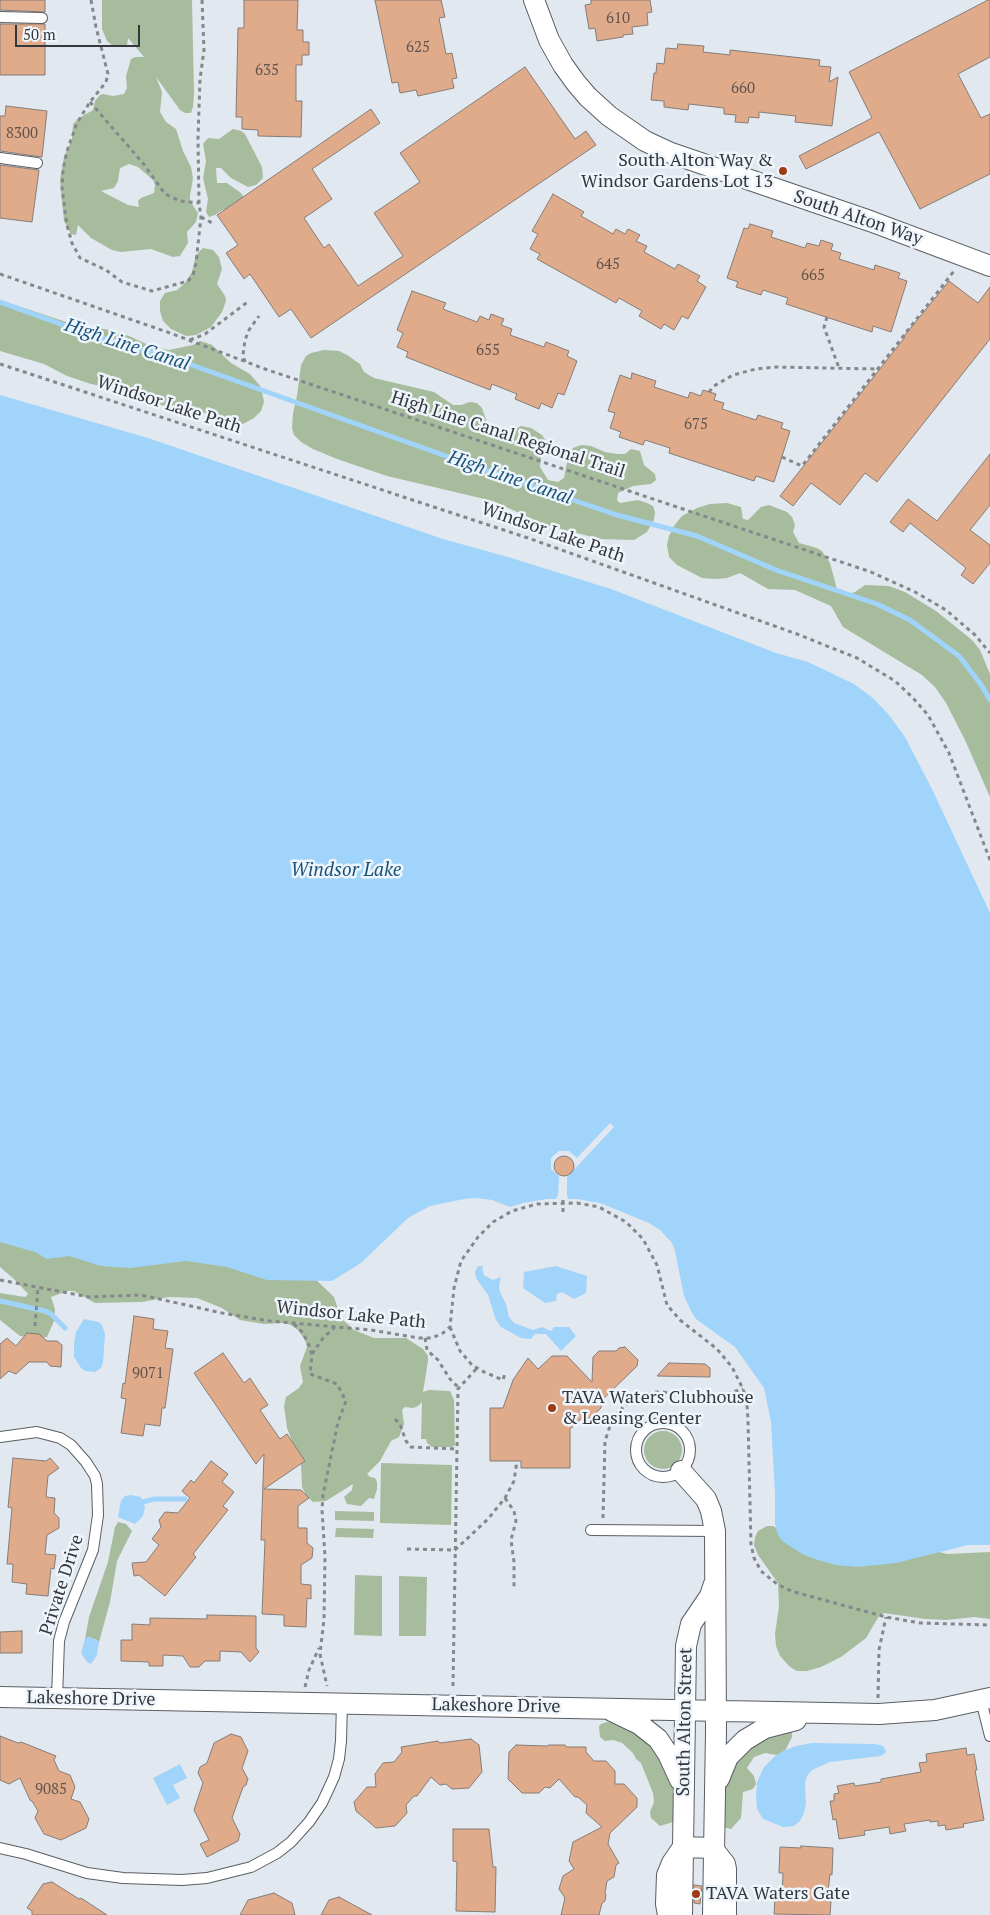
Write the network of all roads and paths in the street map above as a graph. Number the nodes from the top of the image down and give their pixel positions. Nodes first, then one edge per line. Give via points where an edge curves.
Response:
1 (91, 0) edge
2 (202, 0) edge
3 (534, 0) edge
4 (0, 17) edge
5 (42, 18) dead end
6 (90, 102) junction
7 (0, 158) edge
8 (37, 163) dead end
9 (199, 203) junction
10 (201, 217) junction
11 (214, 224) dead end
12 (962, 254) junction
13 (990, 266) edge
14 (0, 274) edge
15 (249, 301) dead end
16 (259, 316) dead end
17 (826, 317) dead end
18 (190, 340) junction
19 (245, 362) junction
20 (0, 364) edge
21 (839, 368) junction
22 (877, 369) junction
23 (709, 392) dead end
24 (782, 457) dead end
25 (990, 653) edge
26 (990, 860) edge
27 (563, 1201) junction
28 (563, 1212) dead end
29 (0, 1280) edge
30 (38, 1287) junction
31 (294, 1323) junction
32 (35, 1326) dead end
33 (335, 1327) junction
34 (450, 1327) junction
35 (425, 1338) junction
36 (312, 1355) junction
37 (477, 1368) junction
38 (505, 1373) dead end
39 (458, 1387) junction
40 (743, 1389) junction
41 (395, 1419) dead end
42 (0, 1436) edge
43 (457, 1449) junction
44 (517, 1461) dead end
45 (681, 1471) junction
46 (505, 1498) junction
47 (591, 1530) dead end
48 (603, 1530) junction
49 (715, 1531) junction
50 (407, 1549) dead end
51 (455, 1550) junction
52 (716, 1574) junction
53 (514, 1588) dead end
54 (886, 1617) junction
55 (990, 1625) edge
56 (320, 1645) junction
57 (453, 1686) dead end
58 (0, 1697) edge
59 (57, 1698) junction
60 (986, 1699) edge
61 (302, 1702) junction
62 (335, 1703) junction
63 (606, 1708) junction
64 (684, 1710) junction
65 (716, 1711) junction
66 (824, 1714) junction
67 (879, 1714) junction
68 (990, 1736) edge
69 (684, 1790) junction
70 (715, 1790) junction
71 (0, 1848) edge
72 (683, 1848) junction
73 (713, 1848) junction
74 (668, 1915) edge
75 (682, 1915) edge
76 (713, 1915) edge
77 (726, 1915) edge

1 - 6 path via 108,74 103,87
2 - 9 path via 204,44
3 - 12 street, South Alton Way via 552,45 576,83 607,114 645,141 671,153
4 - 5 lane
6 - 9 path via 165,194 180,201
6 - 10 path via 70,140 63,175 67,225 80,258 122,282 148,290 184,282 195,270
7 - 8 lane
9 - 10 path
10 - 11 path
12 - 13 street, South Alton Way
12 - 22 path via 953,273
14 - 18 path, High Line Canal Regional Trail
15 - 18 path via 205,334
16 - 19 path via 246,335
17 - 21 path via 824,327
18 - 19 path, High Line Canal Regional Trail
19 - 25 path, High Line Canal Regional Trail via 871,572 946,610
20 - 26 path, Windsor Lake Path via 544,544 857,658 895,681 928,715 955,768
21 - 22 path
21 - 23 path via 756,369 724,380
22 - 24 path via 802,466
27 - 28 path
27 - 34 path, Windsor Lake Path via 517,1209 493,1222 478,1237 458,1270
27 - 40 path, Windsor Lake Path via 605,1210 636,1231 653,1255 664,1298 671,1311 717,1349 732,1367
29 - 30 path, Windsor Lake Path
30 - 31 path, Windsor Lake Path via 89,1297 133,1294 240,1316
30 - 32 path
31 - 33 path, Windsor Lake Path
31 - 36 path
33 - 35 path, Windsor Lake Path
33 - 36 path
34 - 35 path, Windsor Lake Path via 438,1336
34 - 37 path via 460,1351
35 - 39 path via 427,1350
36 - 56 path via 310,1374 337,1384 346,1401 338,1422 323,1495 325,1607
37 - 38 path via 503,1380
37 - 39 path
39 - 43 path
40 - 48 path via 723,1395 656,1392 633,1399 620,1410 609,1425 604,1440
40 - 54 path, Windsor Lake Path via 748,1415 750,1537 757,1565 768,1578 791,1591
41 - 43 path via 411,1447
42 - 59 lane, Private Drive via 37,1432 60,1438 86,1462 97,1484 98,1506 92,1550 59,1641
43 - 51 path
44 - 46 path via 514,1481
45 - 45 lane via 690,1455 684,1434 668,1424 655,1424 648,1428 639,1437 636,1448 641,1466 659,1477
45 - 49 street, South Alton Street via 706,1499
46 - 51 path
46 - 53 path via 514,1511 516,1521 511,1540
47 - 48 lane
48 - 49 lane
49 - 52 street, South Alton Street
50 - 51 path
51 - 57 path
52 - 64 street, South Alton Street via 710,1596 688,1634
52 - 65 street, South Alton Street
54 - 55 path, Windsor Lake Path via 920,1624
54 - 67 path via 878,1656
56 - 61 path via 309,1670
56 - 62 path via 321,1661
58 - 59 street, Lakeshore Drive
59 - 61 street, Lakeshore Drive
60 - 67 street, Lakeshore Drive via 923,1711
60 - 68 lane
61 - 62 street, Lakeshore Drive
62 - 63 street, Lakeshore Drive
62 - 71 lane via 341,1741 339,1759 322,1804 291,1842 251,1867 207,1878 123,1878 87,1873
63 - 64 street, Lakeshore Drive
63 - 69 street via 634,1721 658,1739
64 - 65 street, Lakeshore Drive
64 - 69 street, South Alton Street
65 - 66 street, Lakeshore Drive
65 - 70 street, South Alton Street
66 - 67 street, Lakeshore Drive
66 - 70 street via 774,1725 752,1735 728,1757
69 - 72 street, South Alton Street
70 - 73 street, South Alton Street
72 - 73 street
72 - 74 street via 669,1868
72 - 75 street, South Alton Street
73 - 76 street, South Alton Street
73 - 77 street via 726,1869

